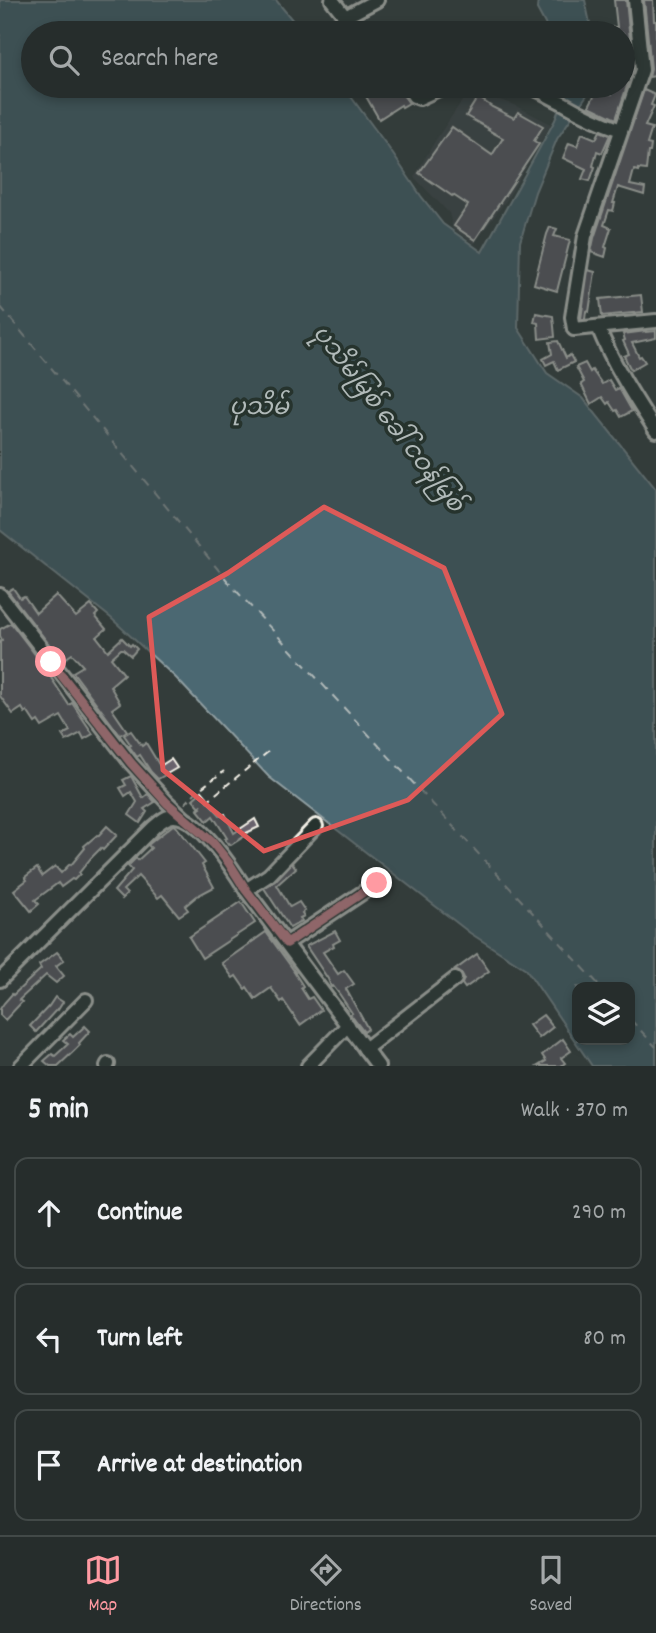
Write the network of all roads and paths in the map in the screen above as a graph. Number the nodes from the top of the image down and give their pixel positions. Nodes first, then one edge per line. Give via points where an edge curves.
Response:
1 (332, 0) edge
2 (377, 0) edge
3 (635, 0) edge
4 (343, 15) junction
5 (348, 21) edge
6 (635, 91) edge
7 (554, 98) edge
8 (632, 98) edge
9 (621, 130) junction
10 (656, 321) edge
11 (598, 327) junction
12 (656, 431) edge
13 (0, 596) edge
14 (268, 752) dead end
15 (224, 771) dead end
16 (197, 809) dead end
17 (184, 818) junction
18 (316, 826) dead end
19 (377, 883) dead end
20 (246, 890) junction
21 (287, 943) junction
22 (455, 979) dead end
23 (0, 980) edge
24 (86, 1000) dead end
25 (348, 1025) junction
26 (365, 1049) junction
27 (21, 1066) edge
28 (308, 1066) edge
29 (378, 1066) edge

1 - 4 street
2 - 4 street
3 - 6 street via 642,71
4 - 5 street
7 - 9 street
8 - 9 street
9 - 11 street via 585,236 572,317 574,329
10 - 11 street
11 - 12 street via 624,382
13 - 17 street via 131,763
14 - 16 path
15 - 17 path via 184,804
17 - 20 street via 213,843
17 - 23 street via 166,818 154,827
18 - 20 street via 269,875
19 - 21 street
20 - 21 street
21 - 25 street
22 - 26 street
24 - 27 street
25 - 26 street
25 - 28 street
26 - 29 street

